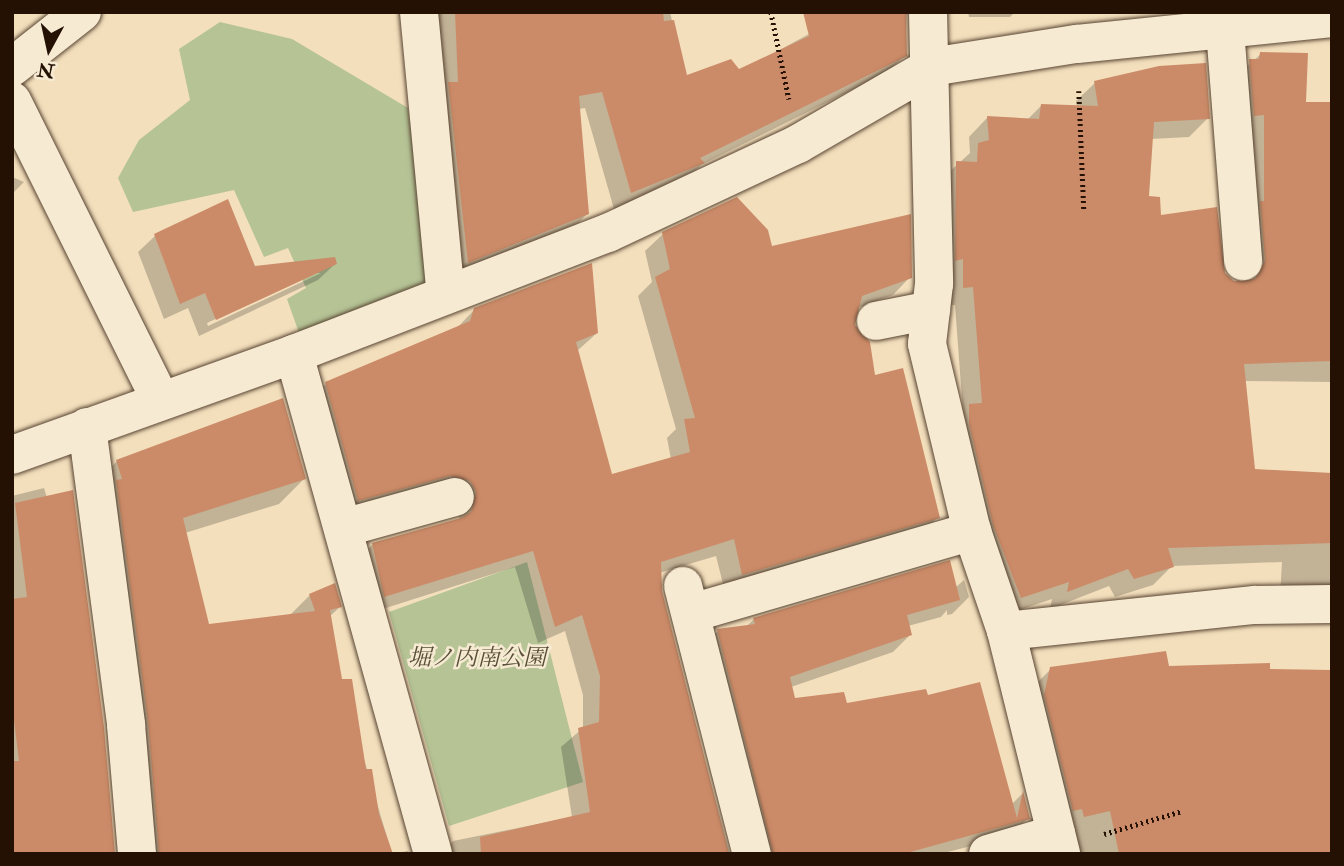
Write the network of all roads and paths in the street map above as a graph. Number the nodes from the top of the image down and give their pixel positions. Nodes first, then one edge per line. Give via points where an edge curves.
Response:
1 (82, 12) edge
2 (419, 12) edge
3 (771, 12) edge
4 (929, 12) edge
5 (1332, 18) edge
6 (1225, 30) junction
7 (1077, 44) junction
8 (12, 67) edge
9 (931, 67) junction
10 (12, 101) edge
11 (798, 144) junction
12 (1084, 211) dead end
13 (1243, 261) dead end
14 (446, 295) junction
15 (931, 310) junction
16 (876, 321) dead end
17 (295, 354) junction
18 (161, 401) junction
19 (87, 427) junction
20 (12, 454) edge
21 (455, 497) dead end
22 (343, 528) junction
23 (972, 531) junction
24 (1332, 604) edge
25 (1006, 631) junction
26 (1182, 811) dead end
27 (1059, 845) edge
28 (137, 854) edge
29 (433, 854) edge
30 (752, 854) edge
31 (988, 854) edge

1 - 8 street
2 - 14 street
3 - 11 path
4 - 9 street
5 - 6 street
6 - 7 street
6 - 13 street
7 - 9 street
7 - 12 path
9 - 11 street
9 - 15 street
10 - 18 street
11 - 14 street via 608,233
14 - 17 street
15 - 16 street
15 - 23 street via 927,344
17 - 18 street
17 - 22 street
18 - 19 street
19 - 20 street
19 - 28 street
21 - 22 street
22 - 29 street
23 - 25 street
23 - 30 street via 688,600
24 - 25 street via 1255,605
25 - 27 street
26 - 27 path
27 - 31 street

